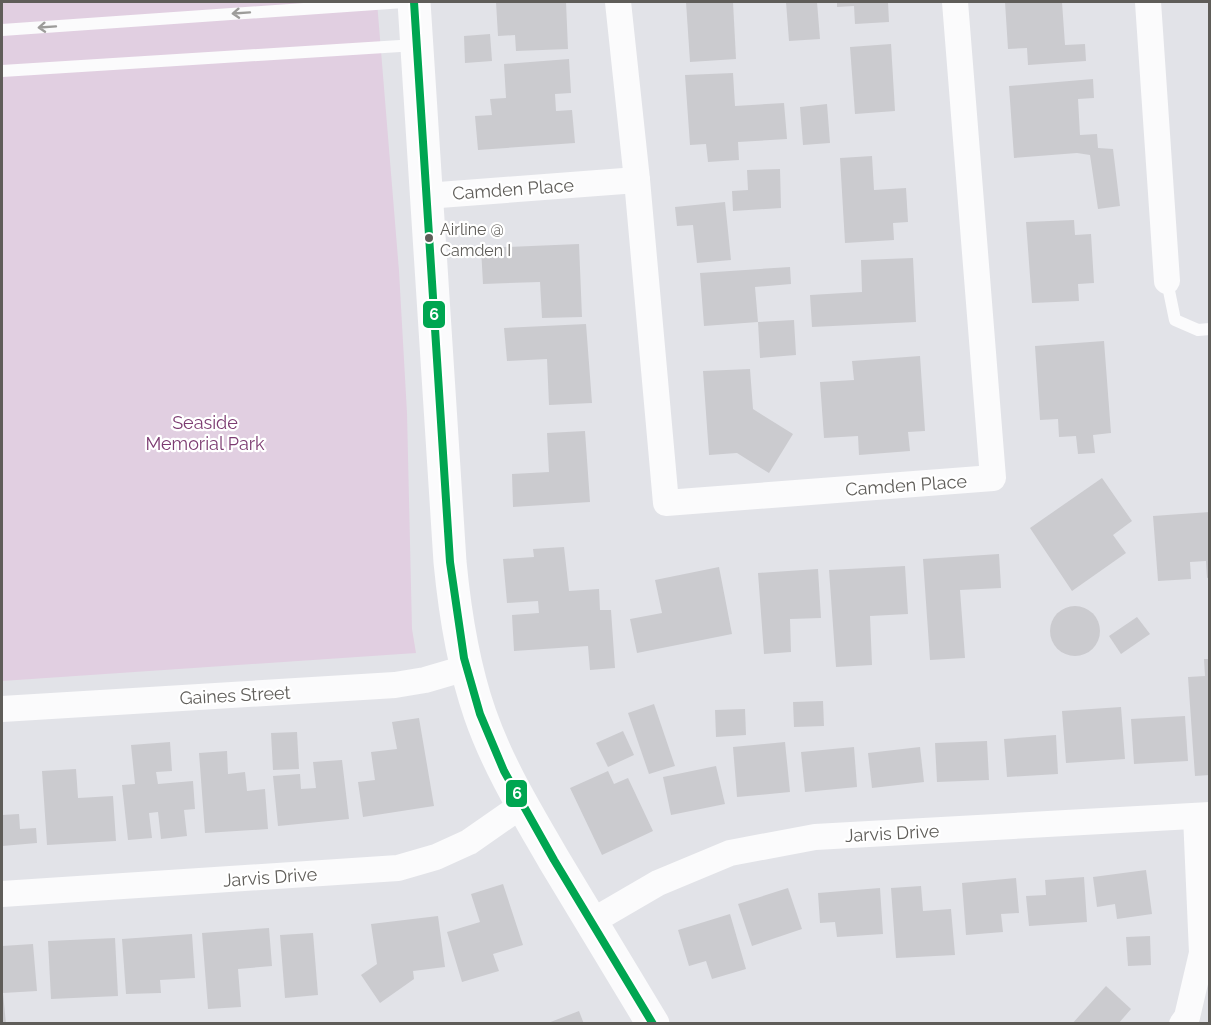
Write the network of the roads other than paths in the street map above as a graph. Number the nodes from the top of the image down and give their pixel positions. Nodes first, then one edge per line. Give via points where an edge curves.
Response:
1 (404, 2) edge
2 (414, 2) edge
3 (618, 2) edge
4 (955, 2) edge
5 (1148, 2) edge
6 (2, 30) edge
7 (418, 45) junction
8 (2, 71) edge
9 (637, 180) junction
10 (426, 196) junction
11 (1167, 281) joint
12 (1209, 329) edge
13 (466, 668) junction
14 (2, 709) edge
15 (522, 805) junction
16 (1203, 816) edge
17 (2, 894) edge
18 (591, 922) junction
19 (653, 1023) edge
20 (1182, 1023) edge

1 -> 6 lane
2 - 7 main road
3 - 9 street, Camden Place
4 - 9 street, Camden Place via 993,478 666,503
5 - 11 street
7 - 8 lane
7 - 10 main road
9 - 10 street, Camden Place
10 - 13 main road via 450,562
11 - 12 lane via 1175,320 1198,330
13 - 14 street, Gaines Street via 425,681 395,685
13 - 15 main road via 495,752
15 - 17 street, Jarvis Drive via 469,842 398,868
15 - 18 main road
16 - 18 street, Jarvis Drive via 815,837 730,853 658,883
16 - 20 street via 1202,953 1187,1017
18 - 19 main road

